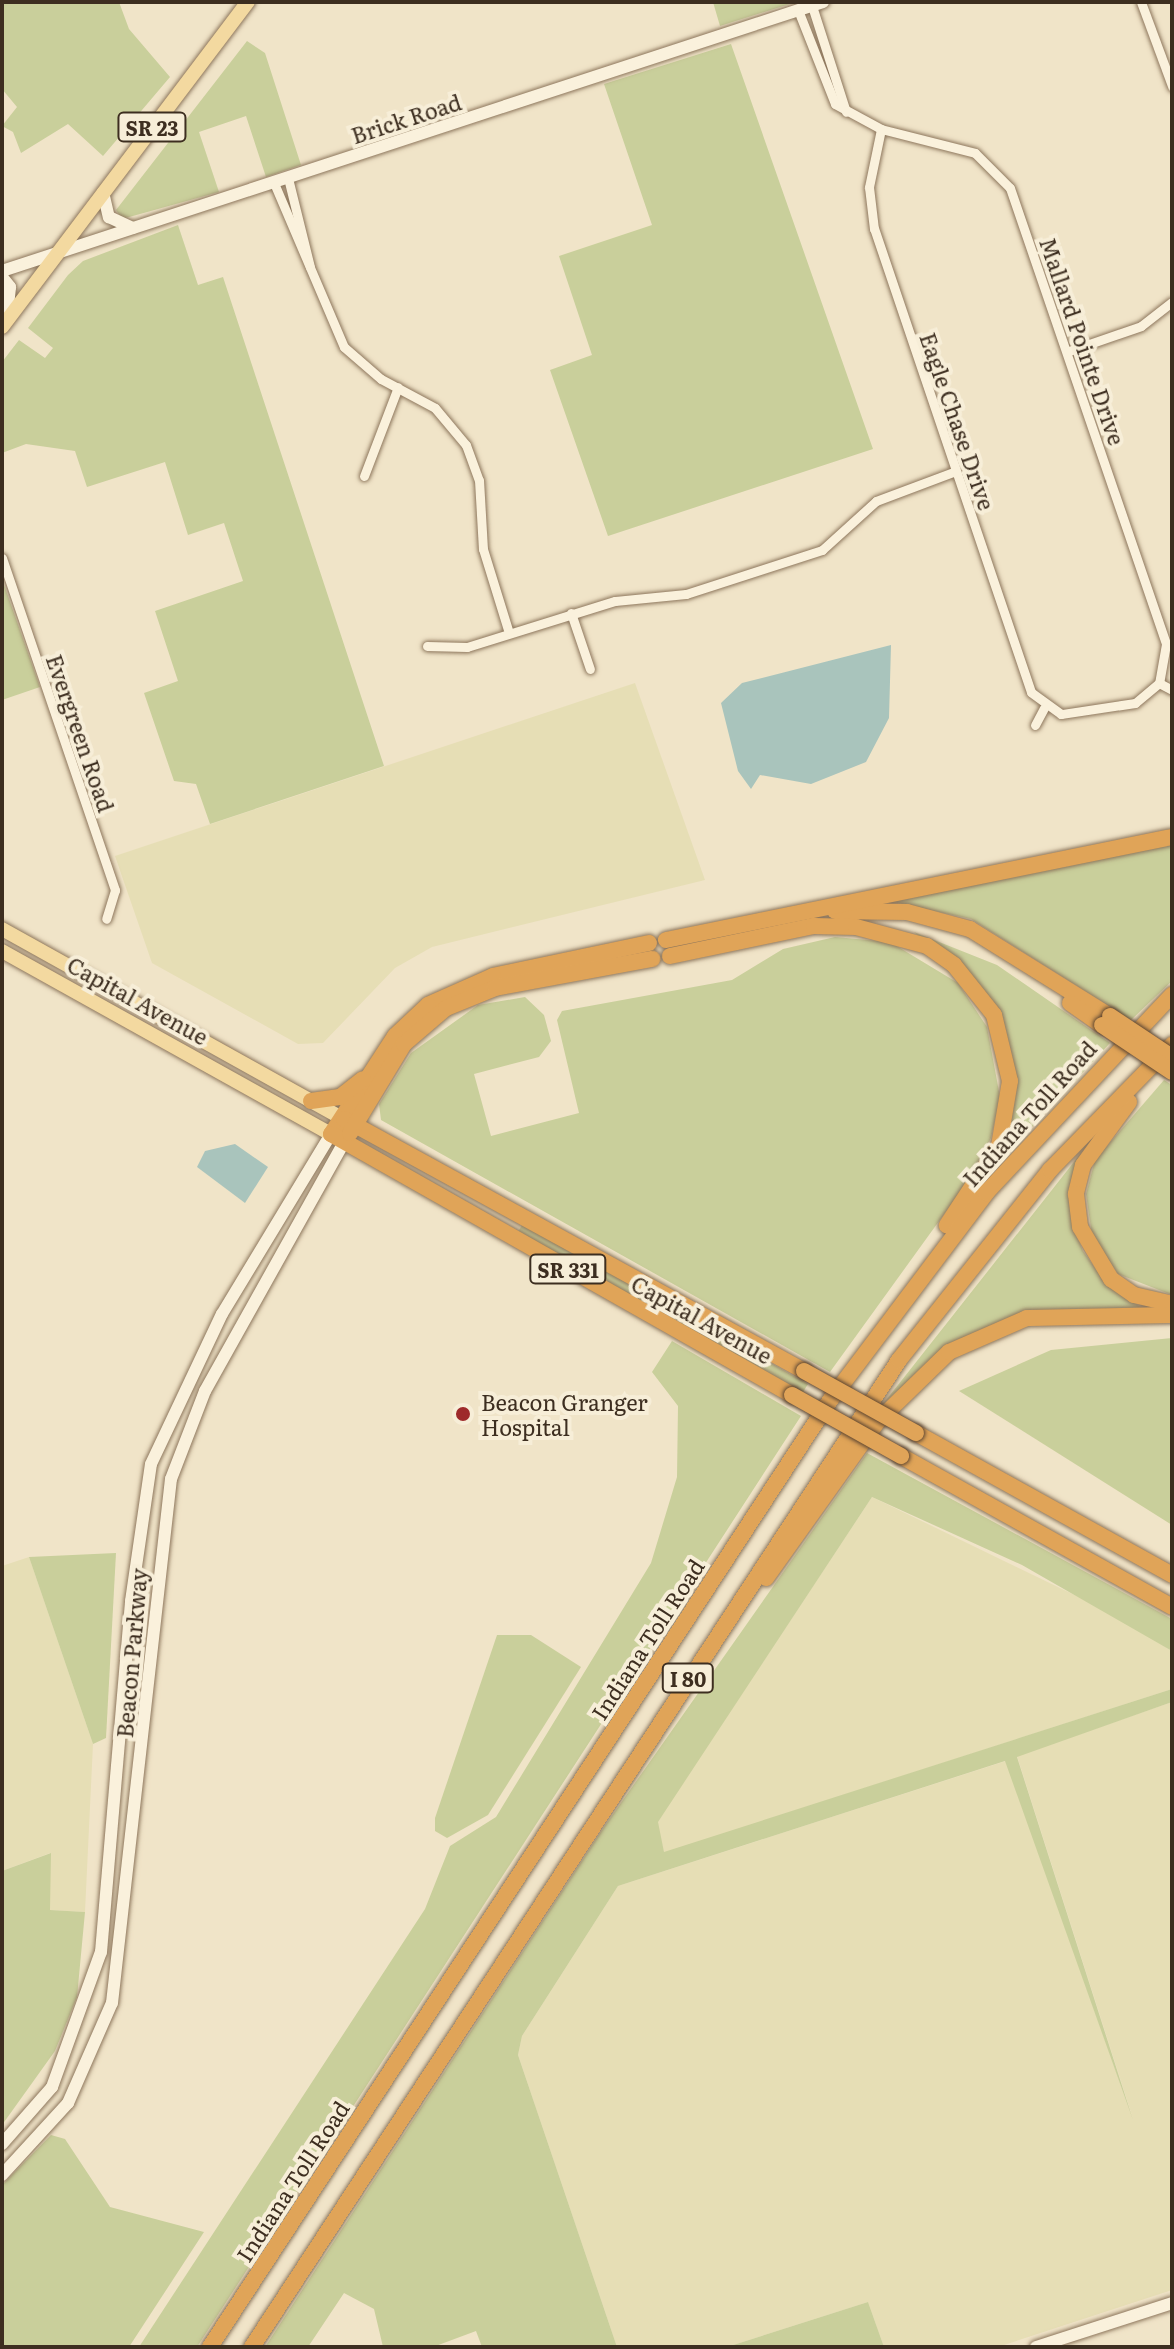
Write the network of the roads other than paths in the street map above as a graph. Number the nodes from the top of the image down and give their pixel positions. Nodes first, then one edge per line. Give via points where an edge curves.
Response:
1 (248, 2) edge
2 (1141, 2) edge
3 (817, 4) edge
4 (798, 10) junction
5 (1172, 86) edge
6 (846, 112) junction
7 (881, 129) junction
8 (288, 178) junction
9 (274, 183) junction
10 (103, 192) junction
11 (133, 228) junction
12 (57, 253) junction
13 (310, 270) junction
14 (2, 274) edge
15 (1172, 302) edge
16 (4, 324) edge
17 (1069, 351) junction
18 (398, 387) junction
19 (956, 471) junction
20 (364, 476) dead end
21 (2, 558) edge
22 (571, 613) junction
23 (509, 633) junction
24 (427, 646) dead end
25 (590, 669) dead end
26 (1159, 683) junction
27 (1172, 690) edge
28 (1048, 710) junction
29 (1035, 725) dead end
30 (1172, 837) edge
31 (799, 913) junction
32 (106, 919) dead end
33 (814, 926) junction
34 (2, 929) edge
35 (2, 951) edge
36 (1172, 995) edge
37 (1106, 1020) junction
38 (1172, 1045) edge
39 (1172, 1056) edge
40 (377, 1063) junction
41 (1172, 1072) edge
42 (311, 1101) junction
43 (349, 1122) junction
44 (338, 1138) junction
45 (1172, 1304) edge
46 (1172, 1315) edge
47 (873, 1340) junction
48 (1172, 1575) edge
49 (1172, 1607) edge
50 (709, 1646) junction
51 (2, 2144) edge
52 (2, 2175) edge
53 (1172, 2303) edge
54 (210, 2347) edge
55 (252, 2347) edge
56 (1036, 2347) edge

1 - 10 main road, SR 23
2 - 5 street
3 - 4 street, Brick Road
3 - 6 street
4 - 6 street, Mallard Pointe Drive via 822,85
4 - 8 street, Brick Road
6 - 7 street, Mallard Pointe Drive
7 - 17 street, Mallard Pointe Drive via 965,148 997,169 1014,197
7 - 19 street, Eagle Chase Drive via 869,187 871,218
8 - 9 street, Brick Road
8 - 13 street
9 - 11 street, Brick Road
9 - 13 street
10 - 11 street via 109,217
10 - 12 main road, SR 23
11 - 12 street, Brick Road
12 - 14 street, Brick Road
12 - 16 main road, SR 23
13 - 18 street via 344,347
14 - 16 street via 10,287
15 - 17 street via 1141,326
17 - 26 street, Mallard Pointe Drive via 1166,644
18 - 20 street
18 - 23 street via 435,408 466,445 479,480 483,549
19 - 22 street via 876,501 822,550 686,594
19 - 28 street, Eagle Chase Drive via 1031,692
21 - 32 street, Evergreen Road via 115,890
22 - 23 street
22 - 25 street
23 - 24 street via 467,647
26 - 27 street
26 - 28 street via 1135,703
28 - 29 street
30 - 31 highway
31 - 33 highway via 668,948
31 - 37 highway via 880,909 940,918 1004,946
33 - 37 highway via 902,921 964,937
33 - 47 highway via 892,933 954,965 994,1015 1010,1081 1009,1112 983,1176 898,1291
34 - 42 main road, Capital Avenue / SR 331
35 - 44 main road, Capital Avenue / SR 331
36 - 47 highway, Indiana Toll Road / I 80 via 986,1193
37 - 39 highway, bridge
37 - 41 highway, bridge
38 - 50 highway, I 80 via 1050,1170 950,1293
39 - 45 highway via 1100,1134 1076,1194 1092,1257 1111,1279 1134,1295
40 - 42 highway via 340,1097
40 - 43 highway
40 - 43 highway via 405,1025 454,991 650,951 495,988 446,1008 404,1044
42 - 43 main road, Capital Avenue / SR 331
43 - 44 highway
43 - 48 highway, Capital Avenue / SR 331, bridge
44 - 49 highway, Capital Avenue / SR 331, bridge
44 - 51 street, Beacon Parkway via 222,1314 151,1464 131,1601 101,1952 52,2087
44 - 52 street, Beacon Parkway via 205,1391 171,1479 112,2003 68,2103
46 - 50 highway via 1027,1318 949,1352 878,1421 744,1610
47 - 54 highway, Indiana Toll Road / I 80
50 - 55 highway, I 80
53 - 56 street

